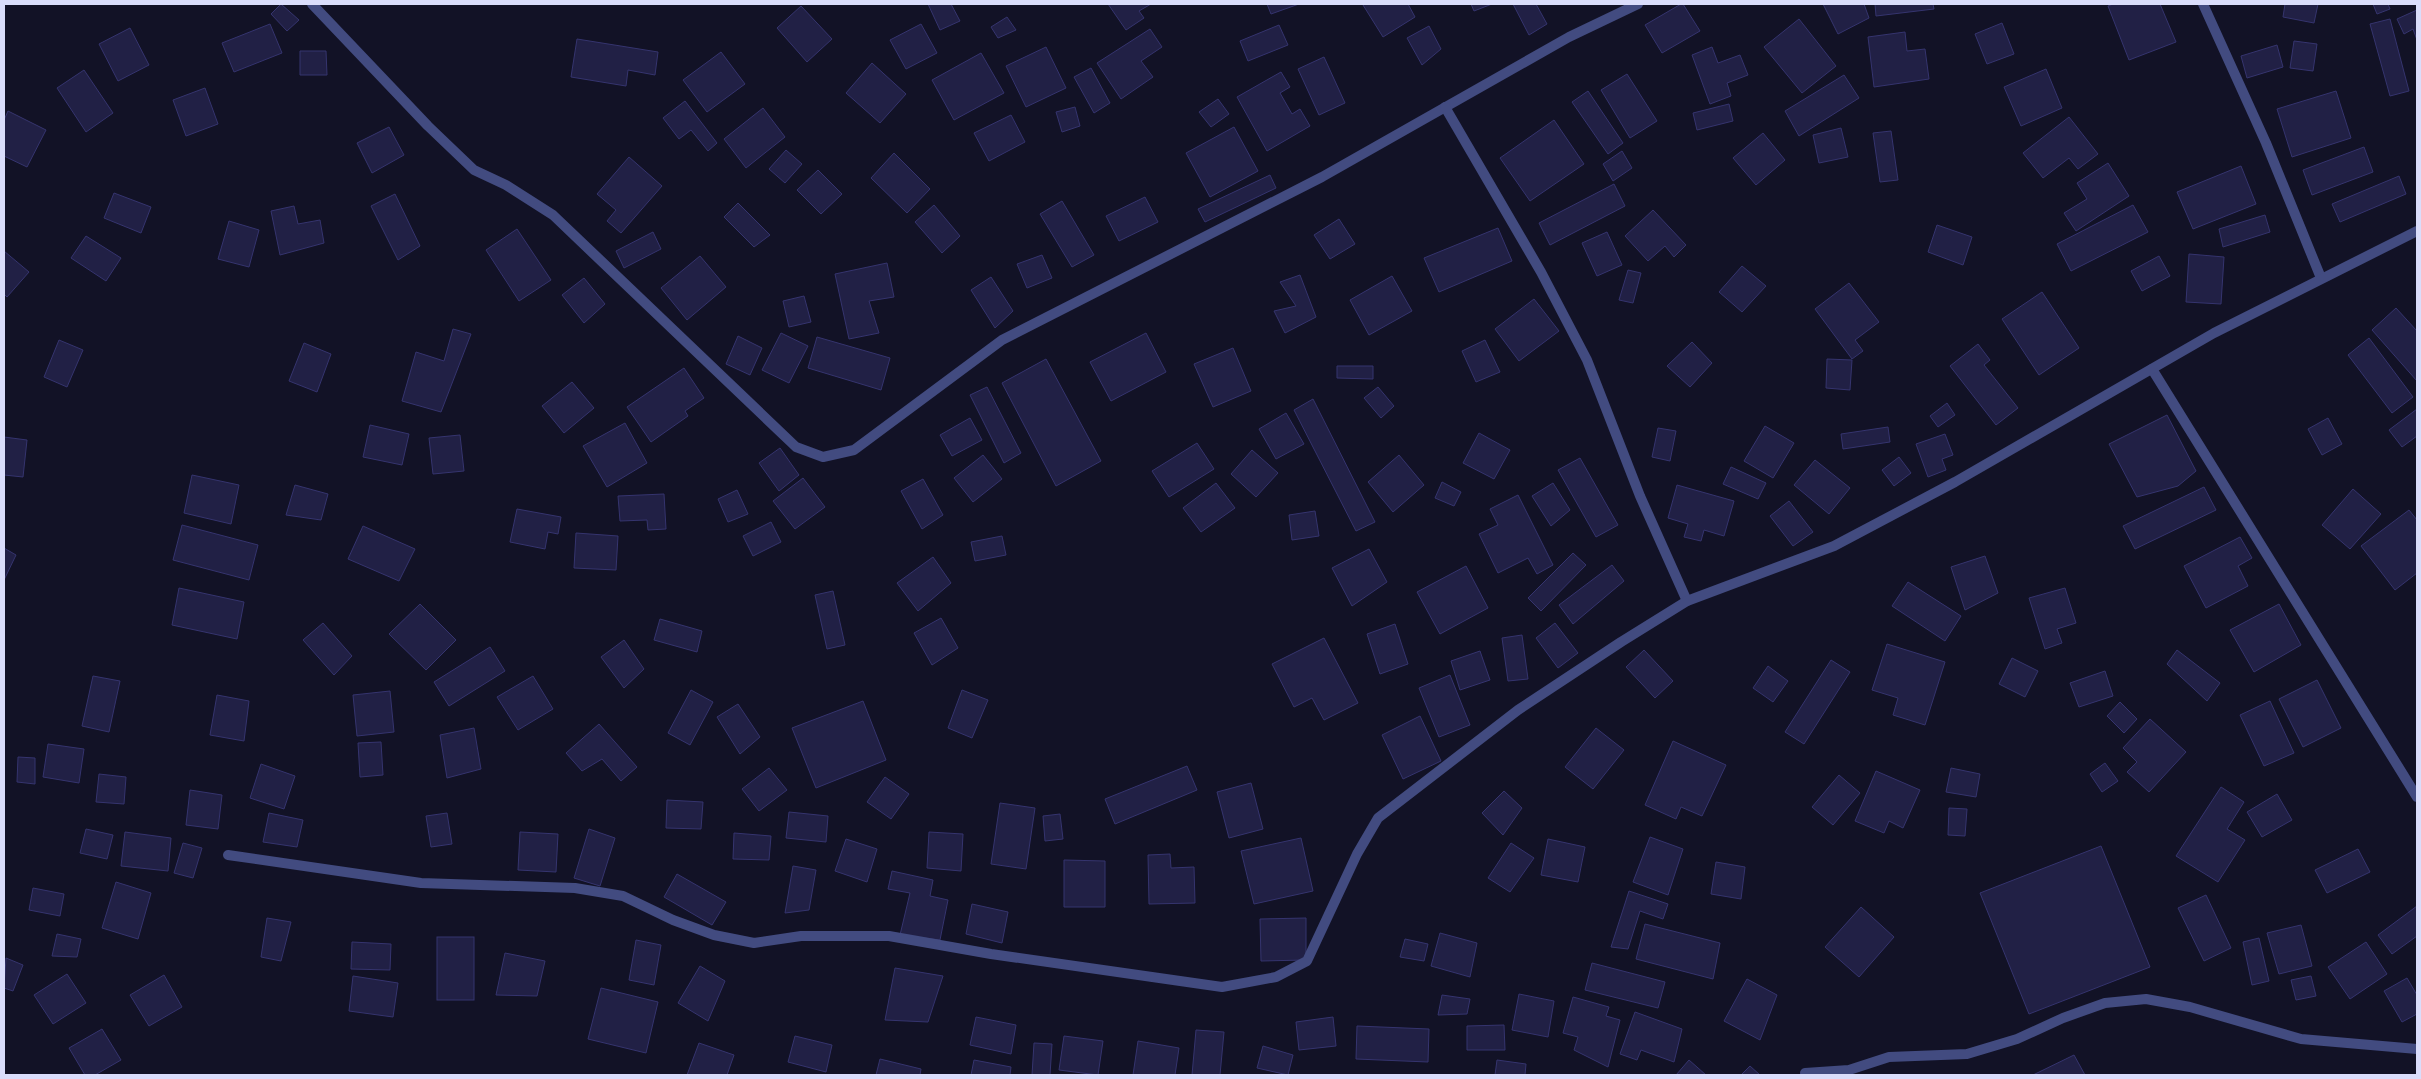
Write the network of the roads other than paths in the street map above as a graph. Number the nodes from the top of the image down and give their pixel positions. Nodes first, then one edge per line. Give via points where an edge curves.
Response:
1 (312, 4) edge
2 (1638, 4) edge
3 (2203, 4) edge
4 (1445, 107) junction
5 (2417, 231) edge
6 (2322, 278) junction
7 (2152, 369) junction
8 (1687, 601) junction
9 (2417, 797) edge
10 (228, 855) dead end
11 (2417, 1049) edge
12 (1806, 1073) dead end

1 - 4 street via 474,170 506,185 553,215 796,447 822,457 854,450 1002,340 1322,177
2 - 4 street via 1569,37
3 - 6 street
4 - 8 street via 1541,272 1587,360 1640,496
5 - 6 street
6 - 7 street
7 - 8 street via 1955,482 1834,546
7 - 9 street
8 - 10 street via 1518,710 1378,818 1357,854 1307,961 1276,976 1222,987 889,936 801,936 754,943 714,935 672,920 623,896 575,888 420,883
11 - 12 street via 2301,1039 2190,1007 2146,999 2105,1003 2017,1039 1967,1054 1889,1057 1849,1070

